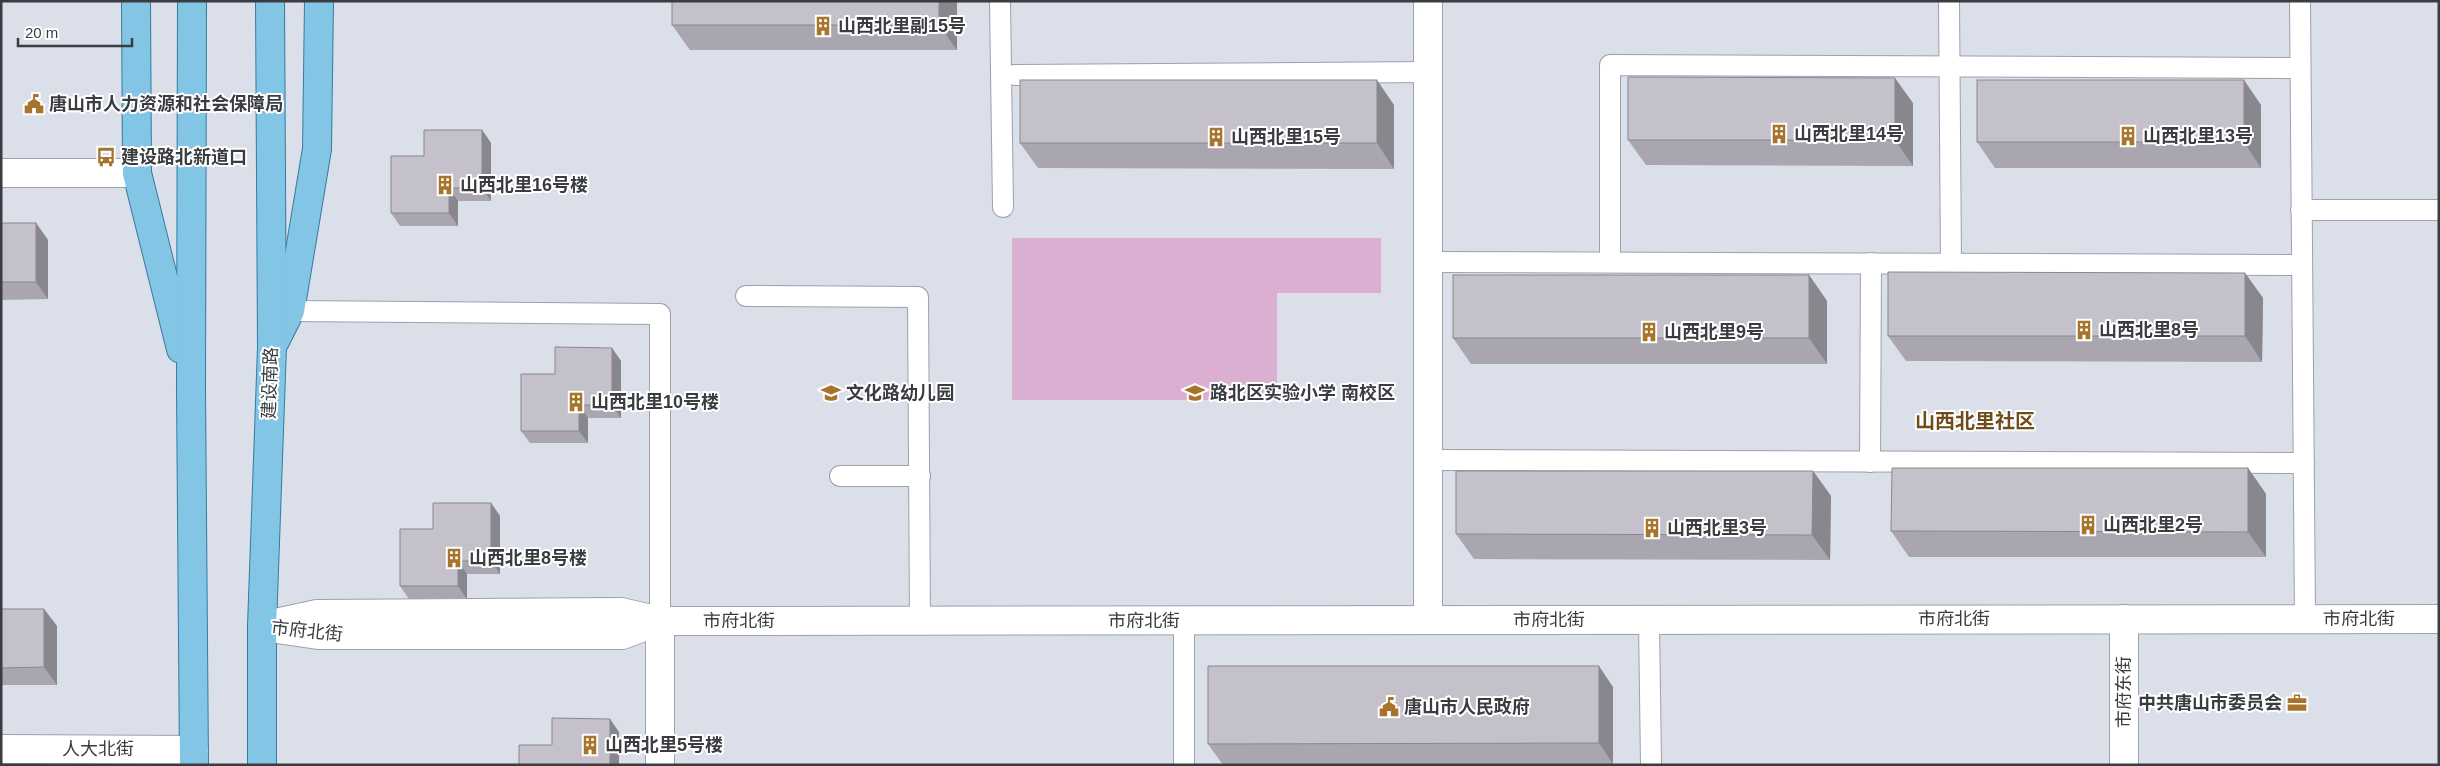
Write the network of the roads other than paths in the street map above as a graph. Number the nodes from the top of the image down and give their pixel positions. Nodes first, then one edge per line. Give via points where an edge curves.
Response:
1 (136, 1) edge
2 (192, 1) edge
3 (270, 1) edge
4 (319, 1) edge
5 (1000, 1) edge
6 (1428, 1) edge
7 (1949, 1) edge
8 (2300, 1) edge
9 (1949, 67) junction
10 (2300, 68) junction
11 (1428, 72) junction
12 (1014, 75) dead end
13 (1, 173) edge
14 (137, 173) junction
15 (1003, 207) dead end
16 (2302, 210) junction
17 (2439, 210) edge
18 (1428, 262) junction
19 (1610, 262) junction
20 (1871, 264) junction
21 (1951, 264) junction
22 (2302, 265) junction
23 (746, 296) dead end
24 (290, 311) junction
25 (272, 347) junction
26 (191, 390) junction
27 (1428, 460) junction
28 (1870, 462) junction
29 (2304, 463) junction
30 (840, 476) dead end
31 (920, 476) junction
32 (2124, 619) junction
33 (2305, 619) junction
34 (2439, 619) edge
35 (1428, 620) junction
36 (1649, 620) junction
37 (660, 621) junction
38 (920, 621) junction
39 (1184, 621) junction
40 (262, 626) junction
41 (1, 749) edge
42 (194, 757) edge
43 (262, 765) edge
44 (660, 765) edge
45 (1184, 765) edge
46 (1651, 765) edge
47 (2124, 765) edge

1 - 14 main road
2 - 26 main road
3 - 25 main road, 建设南路
4 - 24 main road via 317,149
5 - 15 lane
6 - 11 street
7 - 9 lane
8 - 10 lane
9 - 10 lane
9 - 19 lane via 1610,65
9 - 21 lane
10 - 16 lane
11 - 12 lane
11 - 18 street
13 - 14 street
14 - 26 main road
16 - 17 lane
16 - 22 lane
18 - 19 lane
18 - 27 street
19 - 20 lane
20 - 21 lane
20 - 28 lane
21 - 22 lane
22 - 29 lane
23 - 31 lane via 918,297
24 - 25 main road
24 - 37 lane via 660,314
25 - 40 main road, 建设南路
26 - 42 main road
27 - 28 lane
27 - 35 street
28 - 29 lane
29 - 33 lane
30 - 31 lane
31 - 38 lane
32 - 33 street, 市府北街
32 - 36 street, 市府北街
32 - 47 street, 市府东街
33 - 34 street, 市府北街
35 - 36 street, 市府北街
35 - 39 street, 市府北街
36 - 46 lane
37 - 38 street, 市府北街
37 - 40 street, 市府北街 via 622,635 318,635
37 - 44 street
38 - 39 street, 市府北街
39 - 45 lane
40 - 43 main road, 建设南路
41 - 42 street, 人大北街

